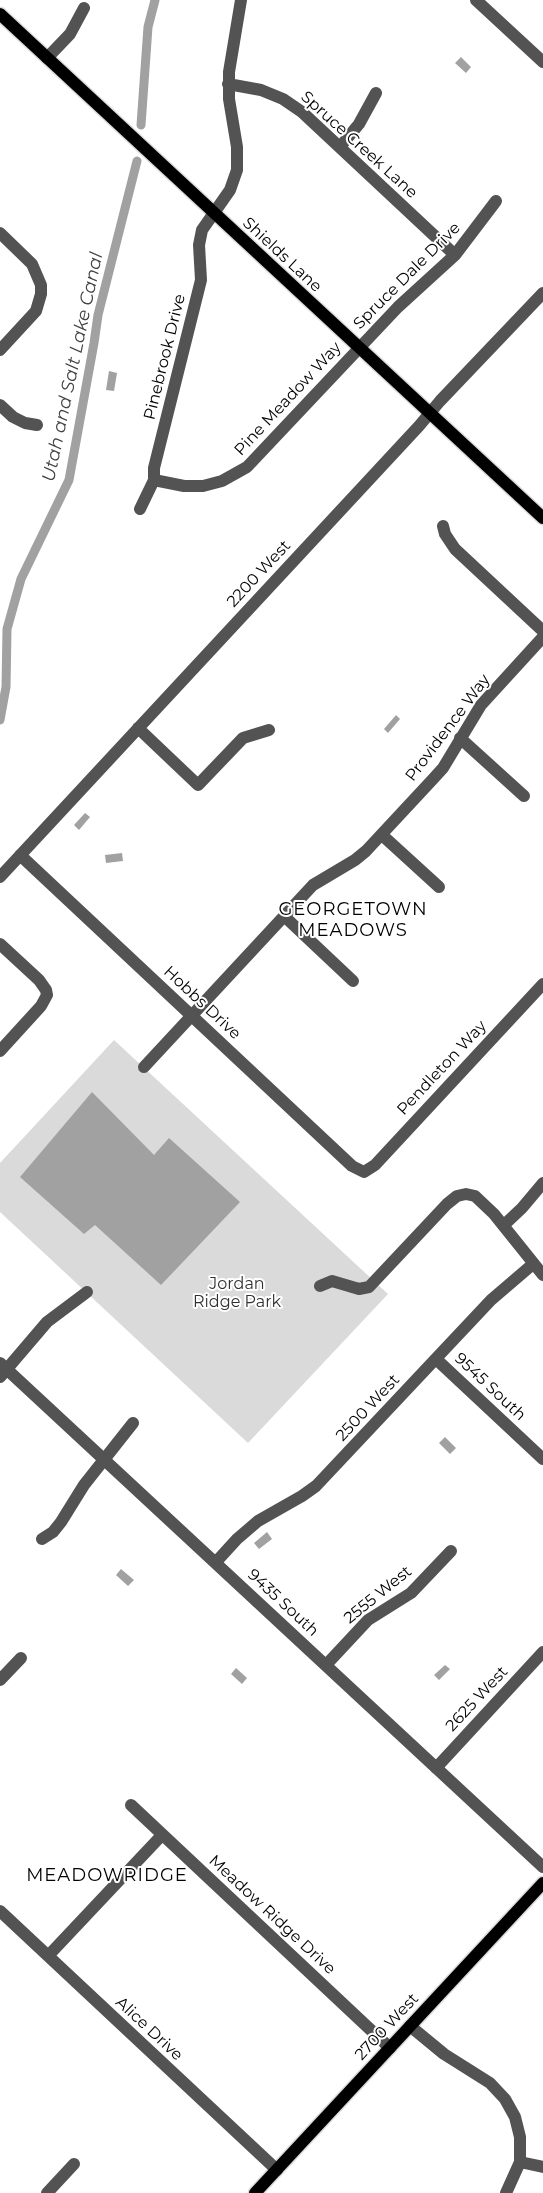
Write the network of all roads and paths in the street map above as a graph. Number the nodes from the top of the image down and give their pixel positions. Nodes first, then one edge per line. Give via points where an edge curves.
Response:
1 (242, 0) edge
2 (476, 0) edge
3 (84, 8) dead end
4 (0, 14) edge
5 (48, 58) junction
6 (543, 62) edge
7 (228, 84) junction
8 (376, 93) dead end
9 (340, 147) junction
10 (496, 201) dead end
11 (214, 213) junction
12 (0, 233) edge
13 (455, 255) junction
14 (543, 293) edge
15 (359, 348) junction
16 (0, 350) edge
17 (0, 405) edge
18 (430, 413) junction
19 (37, 425) dead end
20 (154, 480) junction
21 (140, 508) dead end
22 (543, 518) edge
23 (443, 526) dead end
24 (543, 631) edge
25 (543, 638) edge
26 (138, 728) junction
27 (270, 730) dead end
28 (460, 738) junction
29 (524, 796) dead end
30 (382, 834) junction
31 (20, 855) junction
32 (0, 877) edge
33 (438, 887) dead end
34 (284, 916) junction
35 (0, 944) edge
36 (353, 980) dead end
37 (543, 984) edge
38 (191, 1016) junction
39 (0, 1051) edge
40 (144, 1067) dead end
41 (364, 1172) joint
42 (543, 1183) edge
43 (504, 1225) junction
44 (533, 1264) junction
45 (543, 1275) edge
46 (320, 1286) dead end
47 (87, 1292) dead end
48 (436, 1359) junction
49 (2, 1369) edge
50 (134, 1423) dead end
51 (543, 1459) edge
52 (104, 1460) junction
53 (42, 1539) dead end
54 (451, 1551) dead end
55 (216, 1562) junction
56 (543, 1652) edge
57 (21, 1658) dead end
58 (326, 1665) junction
59 (0, 1680) edge
60 (436, 1768) junction
61 (131, 1805) dead end
62 (162, 1835) junction
63 (543, 1867) edge
64 (543, 1883) edge
65 (0, 1911) edge
66 (48, 1956) junction
67 (410, 2026) junction
68 (390, 2048) junction
69 (520, 2162) junction
70 (74, 2164) dead end
71 (543, 2167) edge
72 (277, 2170) junction
73 (47, 2193) edge
74 (255, 2193) edge
75 (506, 2193) edge

1 - 7 street, Pinebrook Drive
2 - 6 street
3 - 5 street via 70,34
4 - 5 main road, Shields Lane
5 - 11 main road, Shields Lane
7 - 9 street, Spruce Creek Lane via 250,86 283,99
7 - 11 street, Pinebrook Drive via 237,170 230,190
8 - 9 street via 363,118
9 - 13 street, Spruce Creek Lane
10 - 13 street, Spruce Dale Drive
11 - 15 main road, Shields Lane
11 - 20 street, Pinebrook Drive via 200,237 201,280 154,468
12 - 16 street via 32,264 41,285 41,294 36,310
13 - 15 street, Spruce Dale Drive via 398,306
14 - 18 street, 2200 West
15 - 18 main road, Shields Lane
15 - 20 street, Pine Meadow Way via 240,473 222,482 203,486
17 - 19 street via 13,417
18 - 22 main road, Shields Lane
18 - 26 street, 2200 West
20 - 21 street, Pinebrook Drive
23 - 24 street via 455,549
25 - 28 street, Providence Way via 481,705
26 - 27 street via 198,785 243,738
26 - 31 street, 2200 West
28 - 29 street
28 - 30 street, Providence Way via 443,768
30 - 33 street
30 - 34 street, Providence Way via 355,860 313,884
31 - 32 street, 2200 West
31 - 38 street, Hobbs Drive
34 - 36 street
34 - 38 street, Providence Way
35 - 39 street via 39,980 47,995
37 - 41 street, Pendleton Way via 375,1165
38 - 40 street, Providence Way
38 - 41 street, Hobbs Drive via 352,1166
42 - 43 street
43 - 44 street
43 - 46 street via 475,1196 457,1196 369,1287 358,1289 332,1281
44 - 45 street
44 - 48 street, 2500 West via 491,1300
47 - 49 street via 54,1316
48 - 51 street, 9545 South
48 - 55 street, 2500 West via 316,1486 258,1521
49 - 52 street, 9435 South
50 - 52 street
52 - 53 street via 61,1522
52 - 55 street, 9435 South
54 - 58 street, 2555 West via 411,1593 368,1620
55 - 58 street, 9435 South
56 - 60 street, 2625 West
57 - 59 street
58 - 60 street, 9435 South
60 - 63 street, 9435 South
61 - 62 street, Meadow Ridge Drive
62 - 66 street
62 - 68 street, Meadow Ridge Drive
64 - 67 main road, 2700 West
65 - 66 street, Alice Drive
66 - 72 street, Alice Drive
67 - 68 main road, 2700 West
67 - 69 street via 444,2054 490,2083 505,2099 515,2117 520,2137
68 - 72 main road, 2700 West
69 - 71 street
69 - 75 street
70 - 73 street
72 - 74 main road, 2700 West

